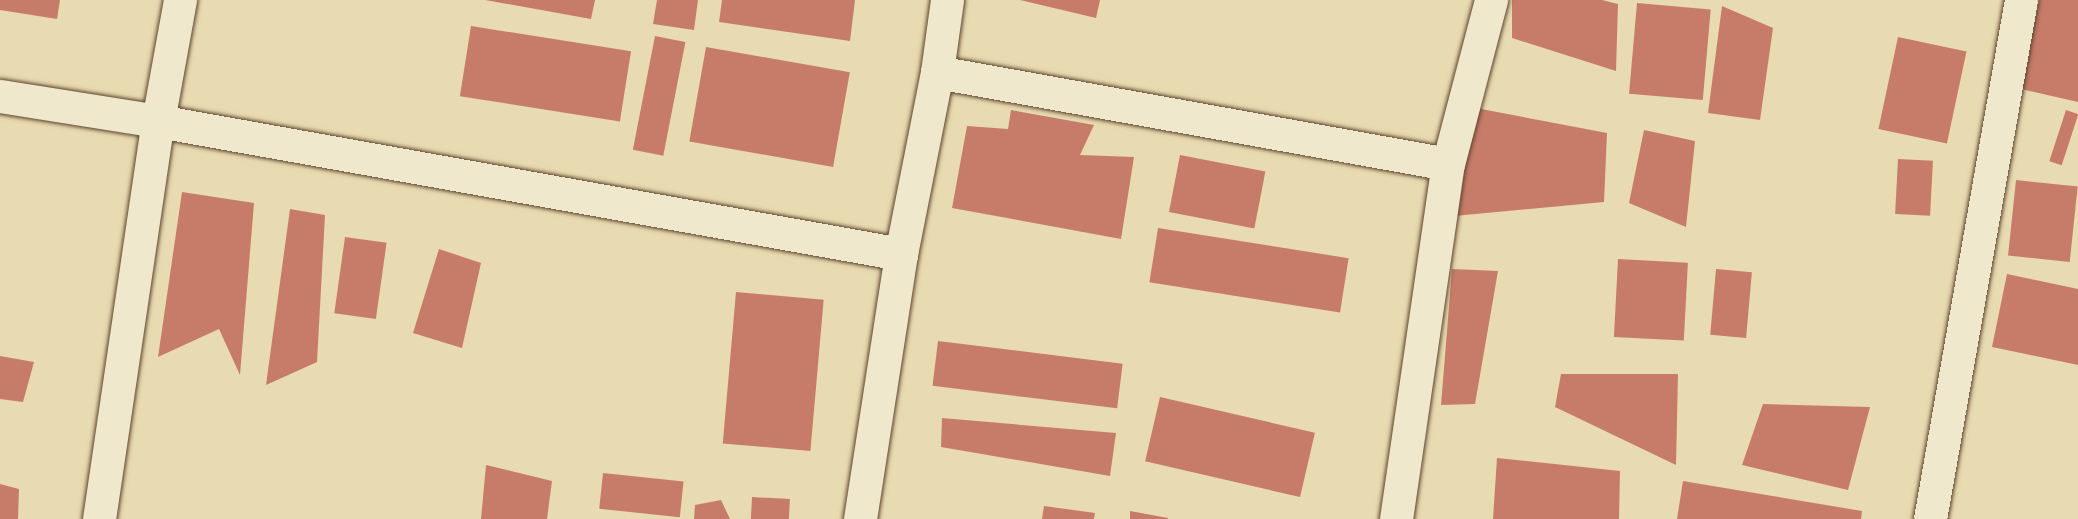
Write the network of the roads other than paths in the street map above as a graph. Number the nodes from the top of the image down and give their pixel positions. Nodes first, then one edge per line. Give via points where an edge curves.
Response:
1 (180, 0) edge
2 (947, 0) edge
3 (1491, 0) edge
4 (2021, 0) edge
5 (937, 72) junction
6 (0, 96) edge
7 (158, 121) junction
8 (1448, 164) junction
9 (901, 254) junction
10 (99, 519) edge
11 (860, 519) edge
12 (1396, 519) edge
13 (1930, 519) edge

1 - 7 street
2 - 5 street
3 - 8 street
4 - 13 street
5 - 8 street
5 - 9 street
6 - 7 street
7 - 9 street
7 - 10 street
8 - 12 street
9 - 11 street

